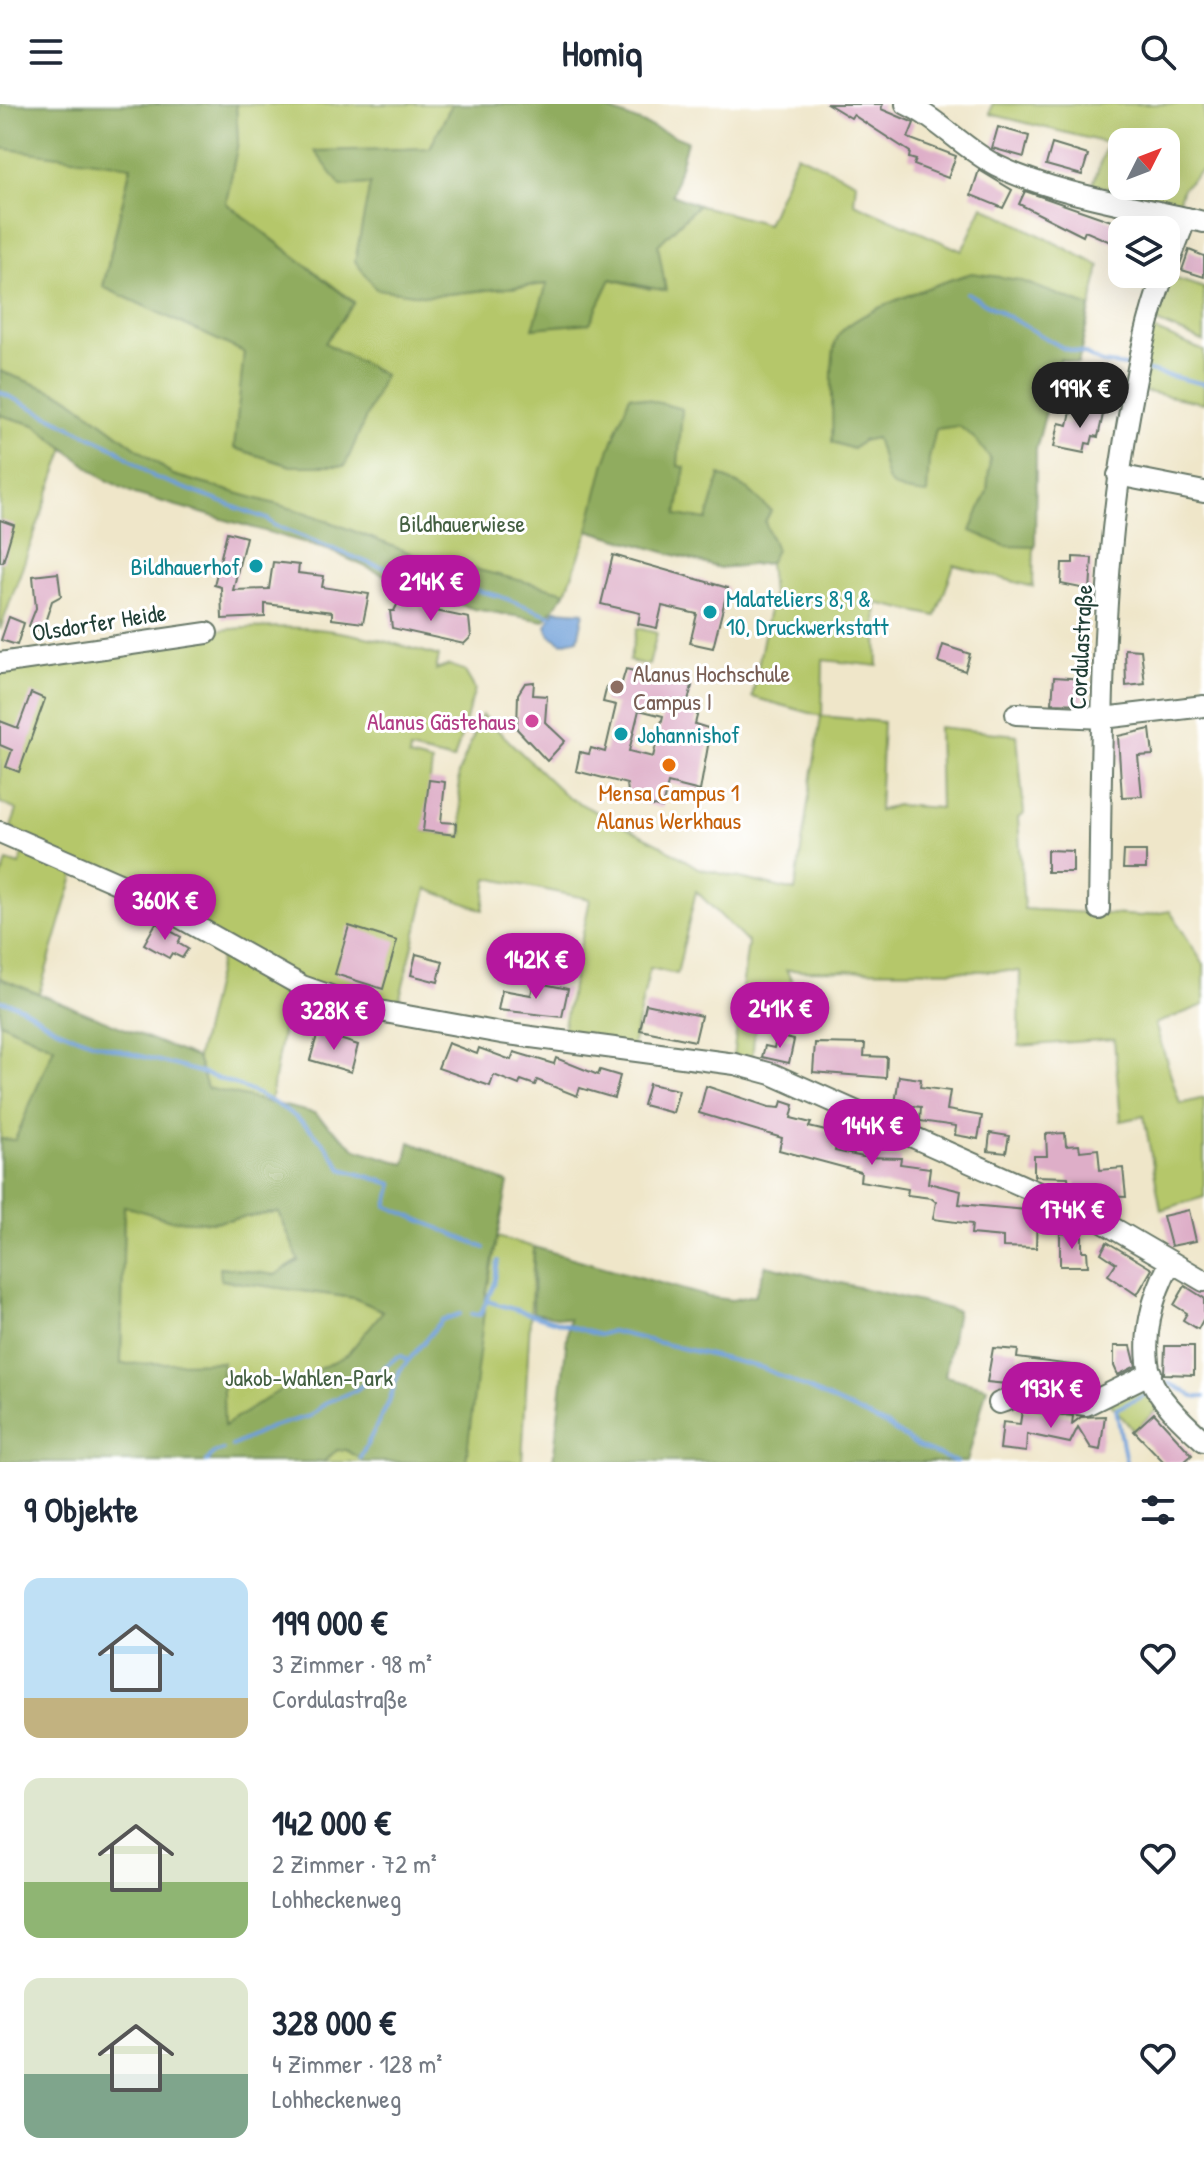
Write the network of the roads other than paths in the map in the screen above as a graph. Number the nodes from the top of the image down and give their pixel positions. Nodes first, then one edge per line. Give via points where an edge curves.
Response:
1 (906, 104) edge
2 (1195, 220) edge
3 (1180, 246) edge
4 (1159, 288) edge
5 (1118, 475) junction
6 (1204, 492) edge
7 (207, 633) dead end
8 (0, 663) edge
9 (1204, 706) edge
10 (1016, 714) dead end
11 (1103, 718) junction
12 (0, 832) edge
13 (1099, 909) dead end
14 (1171, 1262) junction
15 (1204, 1281) edge
16 (1151, 1373) junction
17 (999, 1403) dead end
18 (1204, 1441) edge

1 - 2 street via 1009,172
2 - 3 street, Cordulastraße
4 - 5 street, Cordulastraße via 1146,322
5 - 6 street
5 - 11 street, Cordulastraße
7 - 8 street, Olsdorfer Heide
9 - 11 street
10 - 11 street
11 - 13 street, Cordulastraße
12 - 14 street via 134,892 302,986 395,1016 763,1071 1101,1221
14 - 15 street
14 - 16 street via 1150,1307
16 - 17 street via 1086,1405 1019,1396
16 - 18 street via 1160,1393

